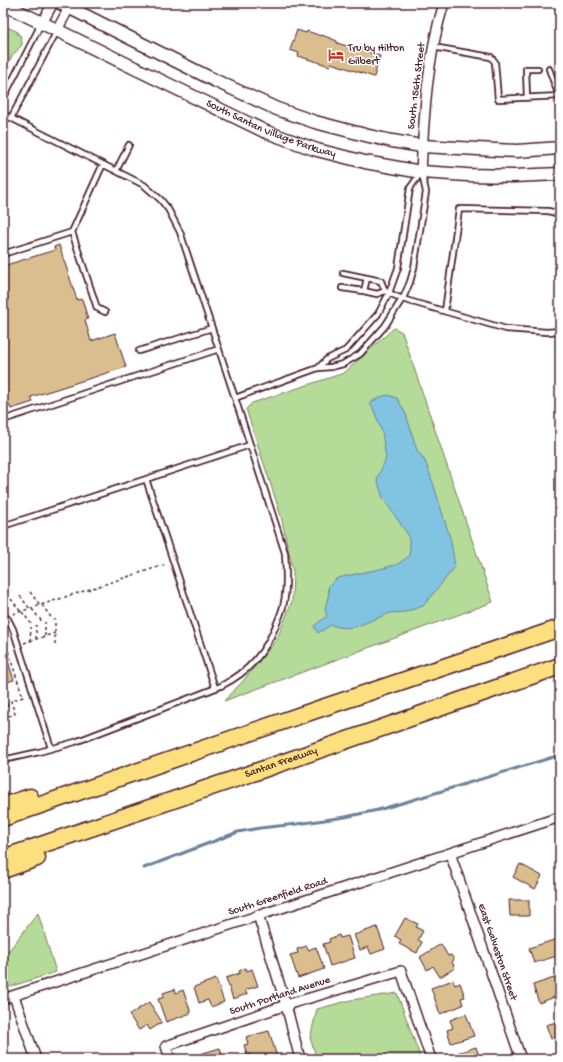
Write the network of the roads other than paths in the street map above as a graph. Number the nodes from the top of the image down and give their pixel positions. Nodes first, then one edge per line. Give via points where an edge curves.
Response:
1 (53, 3) edge
2 (444, 3) edge
3 (3, 4) edge
4 (66, 5) edge
5 (42, 23) junction
6 (57, 30) junction
7 (433, 47) junction
8 (538, 69) dead end
9 (549, 69) dead end
10 (559, 96) edge
11 (527, 98) junction
12 (3, 99) edge
13 (3, 114) edge
14 (11, 118) junction
15 (129, 145) dead end
16 (422, 146) junction
17 (560, 148) edge
18 (103, 164) junction
19 (116, 171) junction
20 (421, 172) junction
21 (560, 174) edge
22 (560, 214) edge
23 (72, 232) junction
24 (3, 254) edge
25 (343, 273) dead end
26 (367, 278) junction
27 (342, 288) dead end
28 (364, 291) junction
29 (387, 292) junction
30 (402, 299) junction
31 (445, 311) junction
32 (105, 312) dead end
33 (212, 328) junction
34 (560, 331) edge
35 (219, 349) junction
36 (139, 351) dead end
37 (318, 368) junction
38 (235, 398) junction
39 (3, 420) edge
40 (250, 445) junction
41 (146, 479) junction
42 (3, 526) edge
43 (3, 615) edge
44 (560, 628) edge
45 (560, 666) edge
46 (215, 688) junction
47 (298, 716) junction
48 (51, 748) junction
49 (3, 760) edge
50 (3, 806) edge
51 (131, 814) junction
52 (560, 817) edge
53 (3, 818) edge
54 (450, 853) junction
55 (3, 858) edge
56 (3, 870) edge
57 (258, 916) junction
58 (14, 996) junction
59 (3, 999) edge
60 (286, 1005) junction
61 (36, 1059) edge
62 (170, 1059) edge
63 (300, 1059) edge
64 (431, 1059) edge
65 (521, 1059) edge

1 - 5 street
2 - 7 street, South 156th Street
3 - 5 main road, South Santan Village Parkway
4 - 6 street
4 - 16 main road, South Santan Village Parkway via 277,109 342,130
5 - 6 main road, South Santan Village Parkway
5 - 12 lane
6 - 14 lane
6 - 20 main road, South Santan Village Parkway via 264,132 324,152
7 - 11 lane via 491,57 495,62 498,99
7 - 16 street, South 156th Street
8 - 11 lane via 526,69
9 - 10 lane
10 - 11 lane
13 - 14 lane
14 - 18 lane
15 - 19 lane
16 - 17 main road, South Santan Village Parkway via 517,151
16 - 20 street, South 156th Street
18 - 19 lane
18 - 23 lane
19 - 33 lane via 144,185 168,209 180,232
20 - 21 main road, South Santan Village Parkway via 513,176
20 - 29 lane, South 156th Street via 410,188 398,268
20 - 30 lane, South 156th Street via 426,192 414,268
22 - 31 lane via 548,211 459,209
23 - 24 lane
23 - 32 lane via 97,308
25 - 26 lane
26 - 28 lane
26 - 29 lane via 381,281
27 - 28 lane
28 - 29 lane via 376,294
29 - 30 lane
29 - 37 lane, South 156th Street via 378,314 346,350 327,359
30 - 31 lane
30 - 37 lane, South 156th Street via 385,326 360,354 343,364
31 - 34 lane via 506,329
33 - 35 lane
33 - 36 lane
35 - 38 lane
35 - 39 lane
37 - 38 lane, South 156th Street
38 - 40 lane
40 - 41 lane
40 - 46 lane via 285,553 284,602 275,629 255,662 234,680
41 - 42 lane
41 - 46 lane
43 - 48 lane via 13,629
44 - 47 highway
45 - 51 highway, Santan Freeway
46 - 48 lane via 75,742
47 - 50 highway via 136,762
47 - 53 highway
48 - 49 lane
51 - 55 highway, Santan Freeway
51 - 56 highway via 96,836
52 - 54 street, South Greenfield Road
54 - 57 street, South Greenfield Road
54 - 65 street, East Galveston Street
57 - 58 street, South Greenfield Road
57 - 60 street
58 - 59 street, South Greenfield Road
58 - 61 street
60 - 62 street, South Portland Avenue via 166,1046
60 - 63 street
60 - 64 street, South Portland Avenue via 401,971

